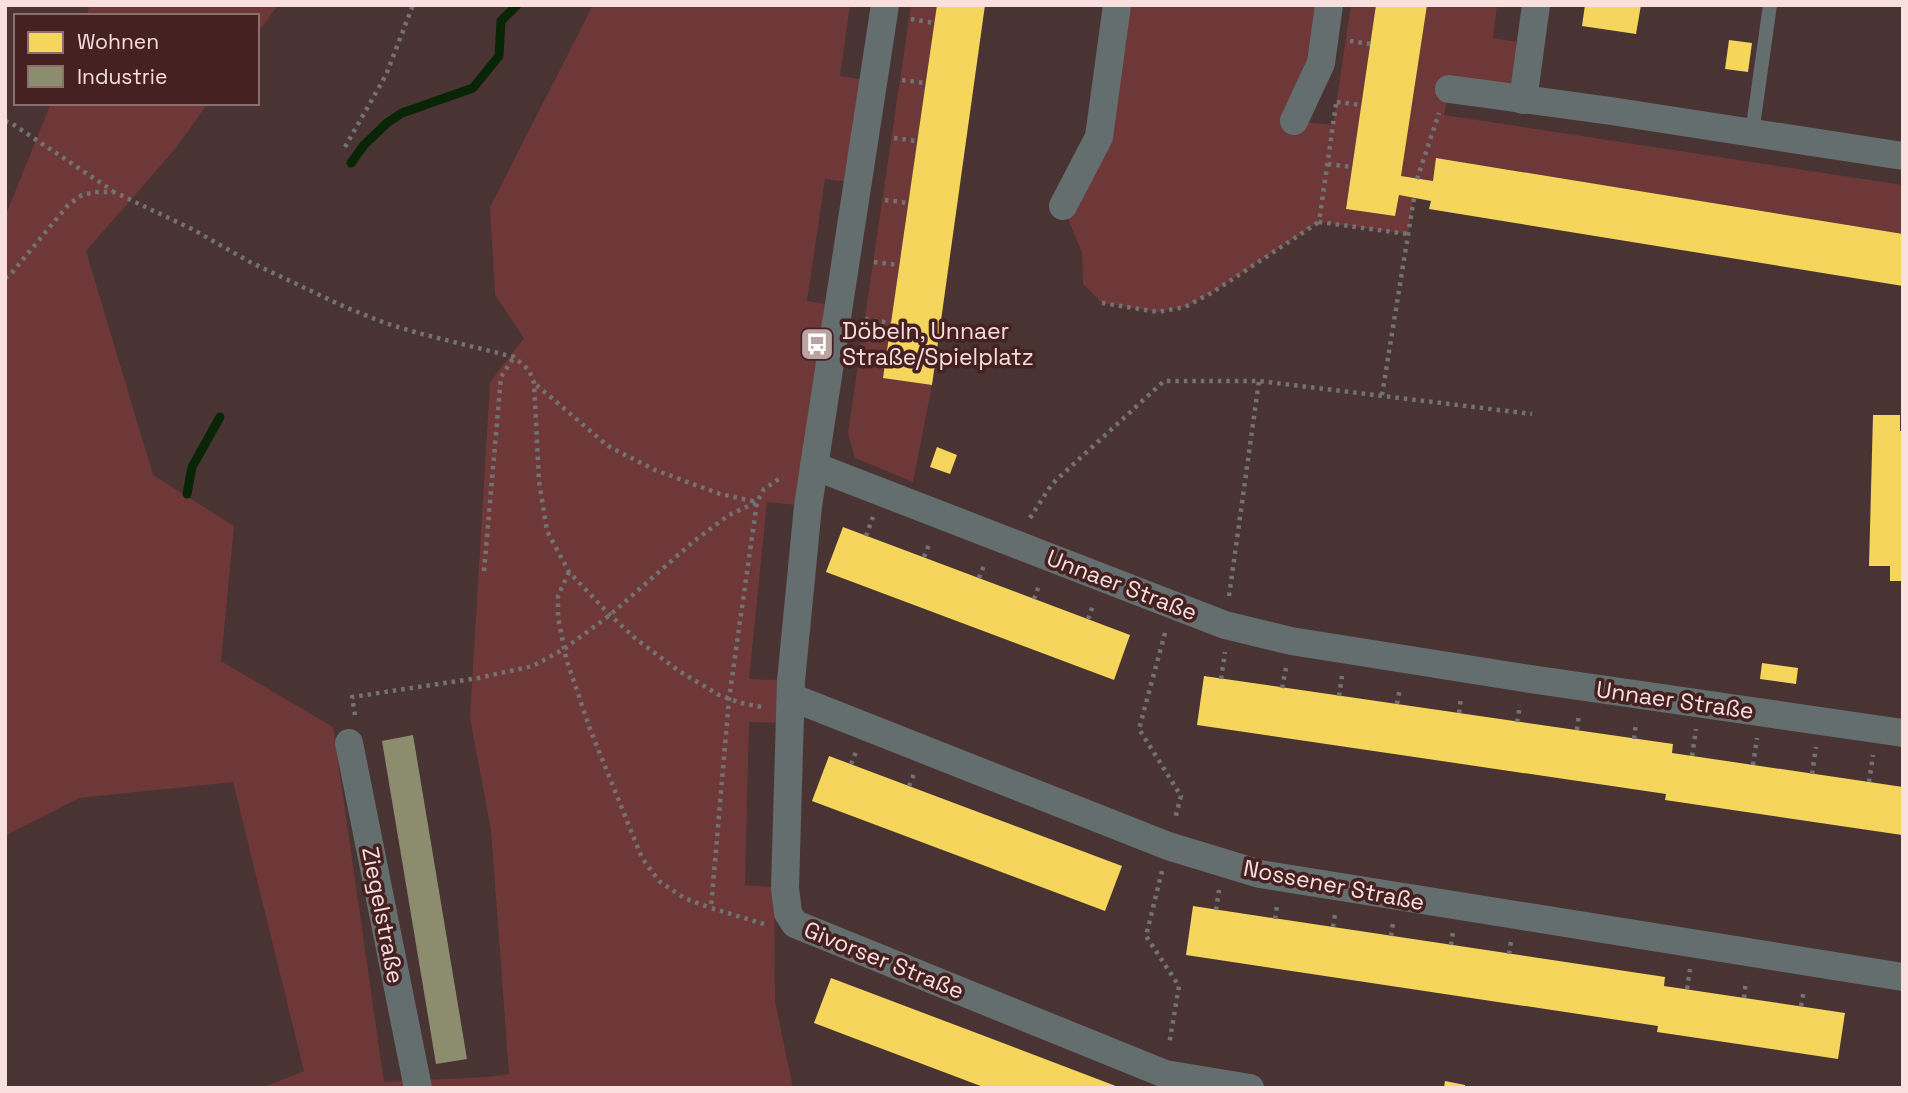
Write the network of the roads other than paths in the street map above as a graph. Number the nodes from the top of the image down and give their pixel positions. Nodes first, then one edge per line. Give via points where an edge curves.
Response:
1 (885, 5) edge
2 (1117, 5) edge
3 (1329, 5) edge
4 (1536, 5) edge
5 (1770, 5) edge
6 (1449, 89) road end
7 (1523, 100) junction
8 (1294, 121) dead end
9 (1752, 134) junction
10 (1903, 156) edge
11 (1063, 206) dead end
12 (814, 466) junction
13 (791, 705) junction
14 (1903, 733) edge
15 (348, 743) dead end
16 (1903, 977) edge
17 (418, 1088) edge
18 (1250, 1088) edge

1 - 12 street
2 - 11 street via 1098,137
3 - 8 street via 1321,63
4 - 7 street
5 - 9 lane
6 - 7 street
7 - 9 street
9 - 10 street
12 - 13 street, Givorser Straße via 798,593
12 - 14 street, Unnaer Straße via 1225,625 1357,652
13 - 16 street, Nossener Straße via 1168,846 1260,874
13 - 18 street, Givorser Straße via 785,895 794,924 1165,1074
15 - 17 street, Ziegelstraße

